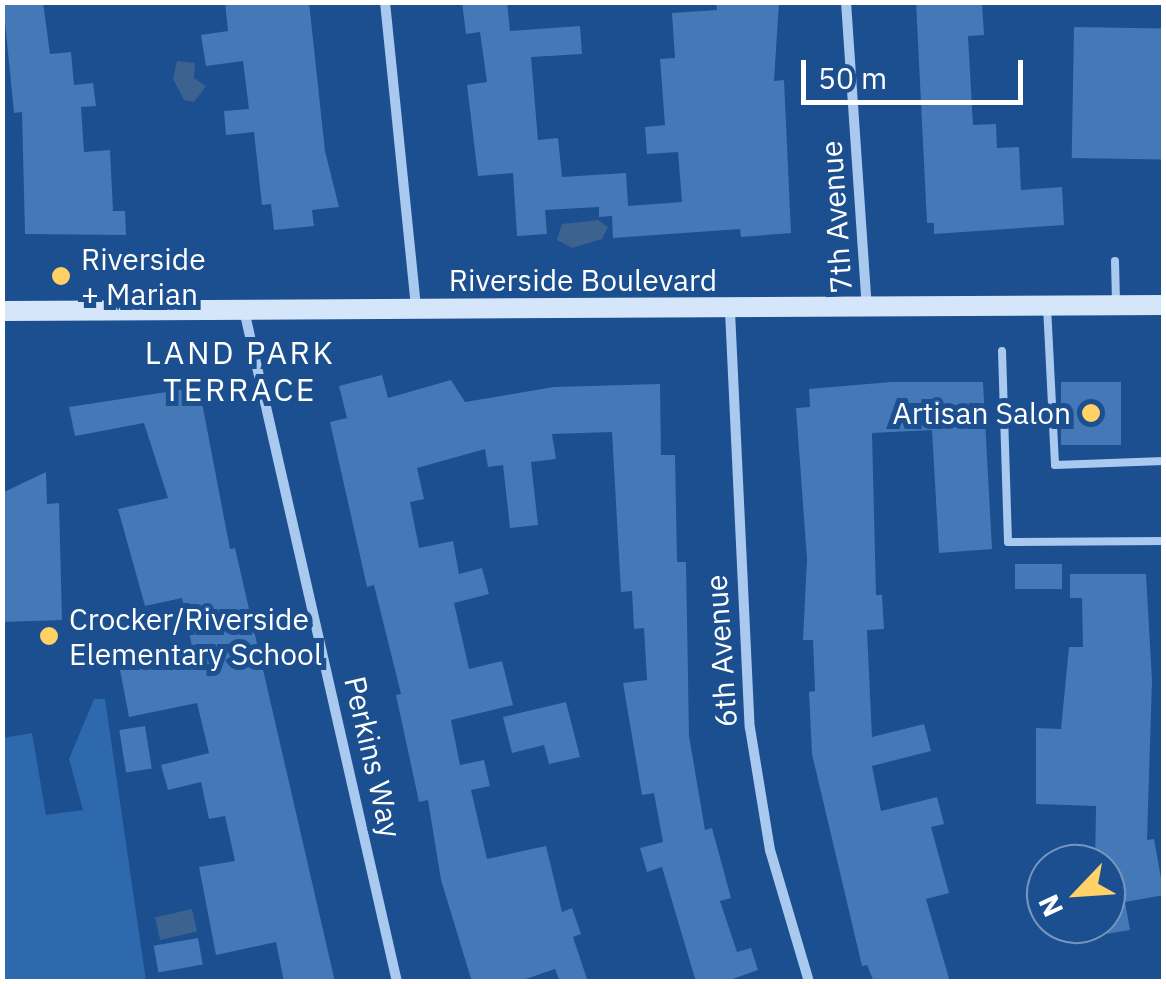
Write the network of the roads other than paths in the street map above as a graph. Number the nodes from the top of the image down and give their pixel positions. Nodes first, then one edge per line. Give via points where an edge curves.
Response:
1 (385, 2) edge
2 (846, 2) edge
3 (1115, 261) dead end
4 (1116, 305) junction
5 (1164, 305) edge
6 (1046, 306) junction
7 (867, 309) junction
8 (244, 310) junction
9 (416, 310) junction
10 (2, 311) edge
11 (730, 311) junction
12 (1002, 351) dead end
13 (1164, 461) edge
14 (1164, 541) edge
15 (398, 982) edge
16 (809, 982) edge

1 - 9 street
2 - 7 street, 7th Avenue
3 - 4 lane
4 - 5 main road, Riverside Boulevard
4 - 6 main road, Riverside Boulevard
6 - 7 main road, Riverside Boulevard
6 - 13 lane via 1055,466
7 - 11 main road, Riverside Boulevard
8 - 9 main road, Riverside Boulevard
8 - 10 main road, Riverside Boulevard
8 - 15 street, Perkins Way
9 - 11 main road, Riverside Boulevard
11 - 16 street, 6th Avenue via 750,728 770,850
12 - 14 lane via 1008,542

